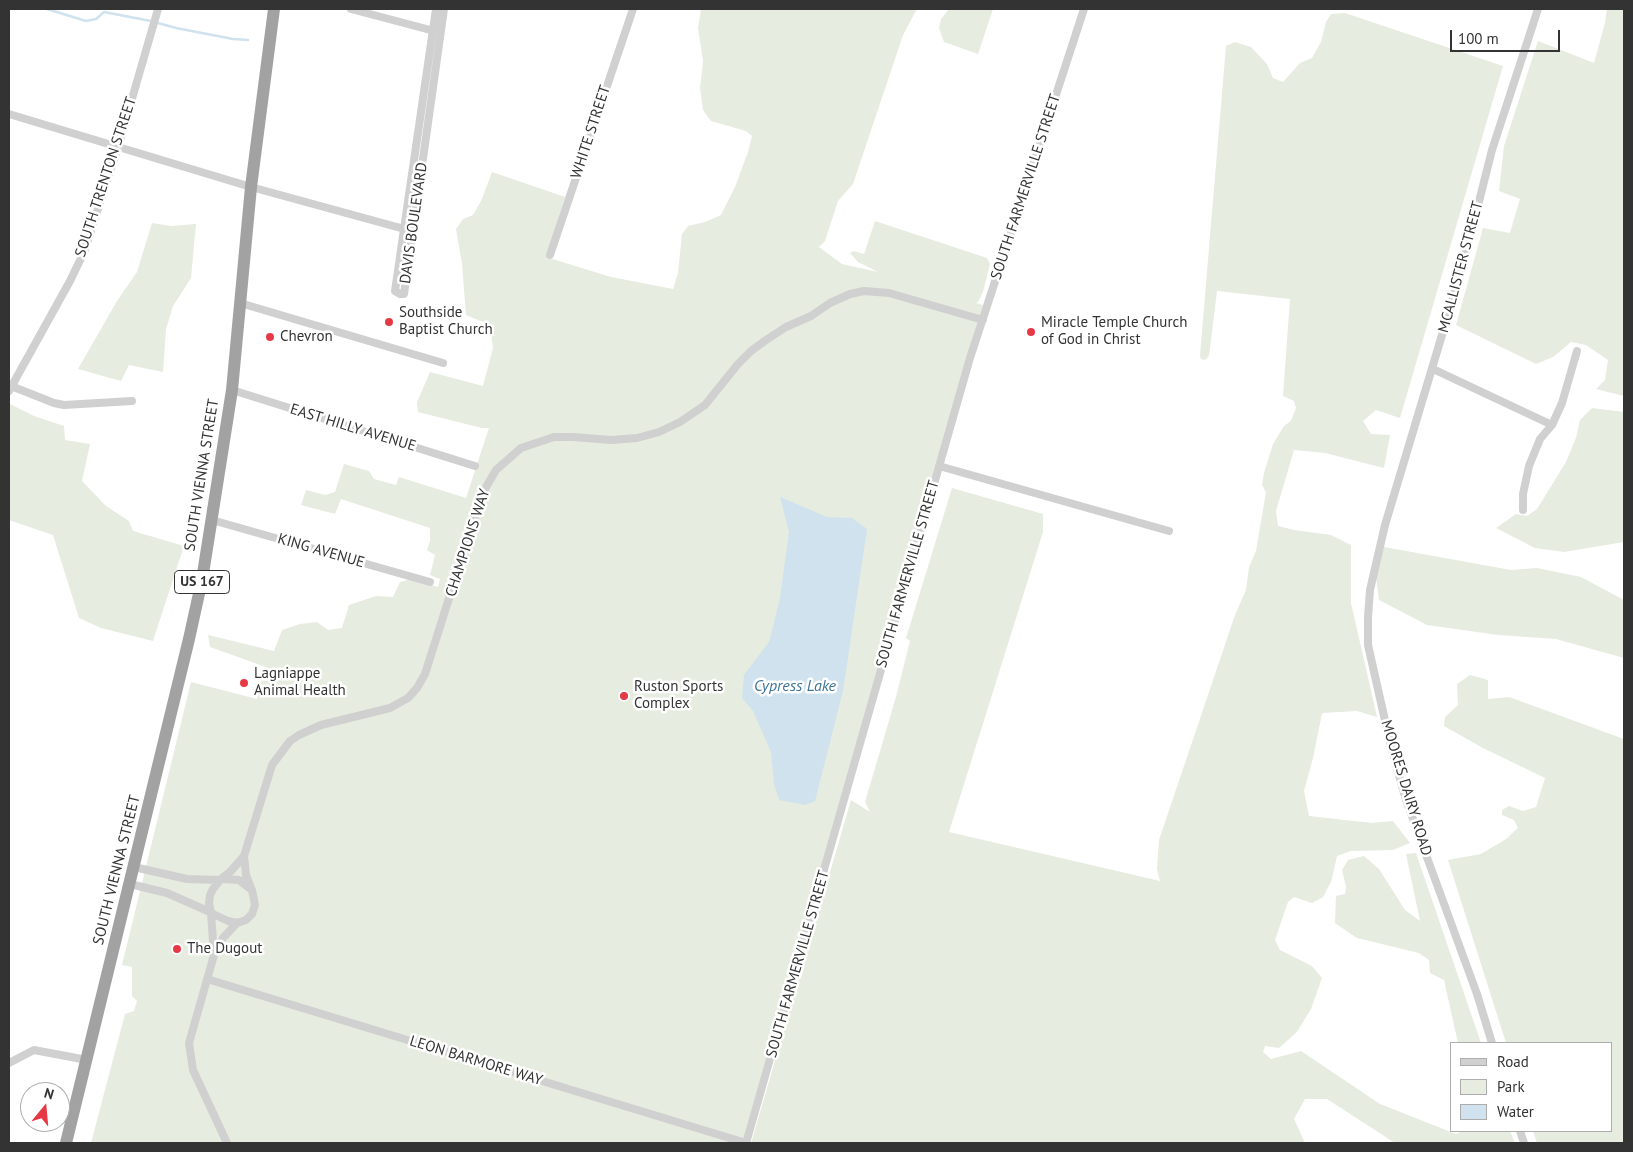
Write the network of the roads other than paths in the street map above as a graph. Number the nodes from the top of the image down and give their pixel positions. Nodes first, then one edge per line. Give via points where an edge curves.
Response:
1 (158, 9) edge
2 (274, 9) edge
3 (351, 9) edge
4 (436, 9) edge
5 (444, 9) edge
6 (633, 9) edge
7 (1084, 9) edge
8 (1538, 9) edge
9 (437, 32) junction
10 (9, 114) edge
11 (118, 147) junction
12 (252, 187) junction
13 (408, 230) junction
14 (550, 255) dead end
15 (240, 302) junction
16 (982, 320) junction
17 (1577, 352) dead end
18 (443, 363) dead end
19 (1433, 369) junction
20 (10, 389) edge
21 (232, 390) junction
22 (132, 401) dead end
23 (1552, 425) junction
24 (474, 466) dead end
25 (939, 466) junction
26 (1523, 510) dead end
27 (212, 520) junction
28 (1385, 525) joint
29 (1169, 531) dead end
30 (430, 582) dead end
31 (244, 856) junction
32 (134, 867) junction
33 (220, 879) junction
34 (130, 884) junction
35 (252, 890) junction
36 (210, 913) junction
37 (237, 923) junction
38 (214, 955) junction
39 (207, 979) junction
40 (1492, 1042) edge
41 (87, 1060) junction
42 (9, 1063) edge
43 (66, 1143) edge
44 (227, 1143) edge
45 (746, 1143) edge

1 - 11 street, SOUTH TRENTON STREET
2 - 12 highway, SOUTH VIENNA STREET / US 167
3 - 9 street
4 - 9 street, DAVIS BOULEVARD
5 - 9 street, DAVIS BOULEVARD
6 - 14 street, WHITE STREET
7 - 16 street, SOUTH FARMERVILLE STREET
8 - 19 street, MCALLISTER STREET via 1492,150 1464,265
9 - 13 street, DAVIS BOULEVARD
10 - 11 street
11 - 12 street
11 - 20 street, SOUTH TRENTON STREET via 84,252
12 - 13 street
12 - 15 highway, SOUTH VIENNA STREET / US 167
13 - 13 street, DAVIS BOULEVARD via 395,291 400,294 404,294
15 - 18 street
15 - 21 highway, SOUTH VIENNA STREET / US 167
16 - 25 street, SOUTH FARMERVILLE STREET
16 - 31 street, CHAMPIONS WAY via 889,292 850,294 766,340 744,358 705,405 659,432 611,440 554,438 521,448 496,470 482,494 425,674 417,688 408,698 390,708 321,725 290,741 269,771
17 - 23 street
19 - 23 street
19 - 28 street, MCALLISTER STREET
20 - 22 street via 64,405
21 - 24 street, EAST HILLY AVENUE
21 - 27 highway, SOUTH VIENNA STREET / US 167
23 - 26 street via 1540,439 1529,466
25 - 29 street
25 - 45 street, SOUTH FARMERVILLE STREET
27 - 30 street, KING AVENUE
27 - 32 highway, SOUTH VIENNA STREET / US 167 via 189,639
28 - 40 street, MOORES DAIRY ROAD via 1370,590 1368,645 1406,800
31 - 33 street, CHAMPIONS WAY
31 - 35 street, CHAMPIONS WAY via 246,876
32 - 33 street via 187,879
32 - 34 highway, SOUTH VIENNA STREET / US 167
33 - 35 street via 239,880
33 - 36 street, CHAMPIONS WAY via 210,894
34 - 36 street via 167,893
34 - 41 highway, SOUTH VIENNA STREET / US 167
35 - 37 street, CHAMPIONS WAY via 254,910 249,917
36 - 37 street
36 - 38 street, CHAMPIONS WAY
37 - 38 street, CHAMPIONS WAY via 223,938
38 - 39 street, CHAMPIONS WAY
39 - 44 street, CHAMPIONS WAY via 191,1033 190,1058 196,1080
39 - 45 street, LEON BARMORE WAY
41 - 42 street via 34,1050
41 - 43 highway, SOUTH VIENNA STREET / US 167

